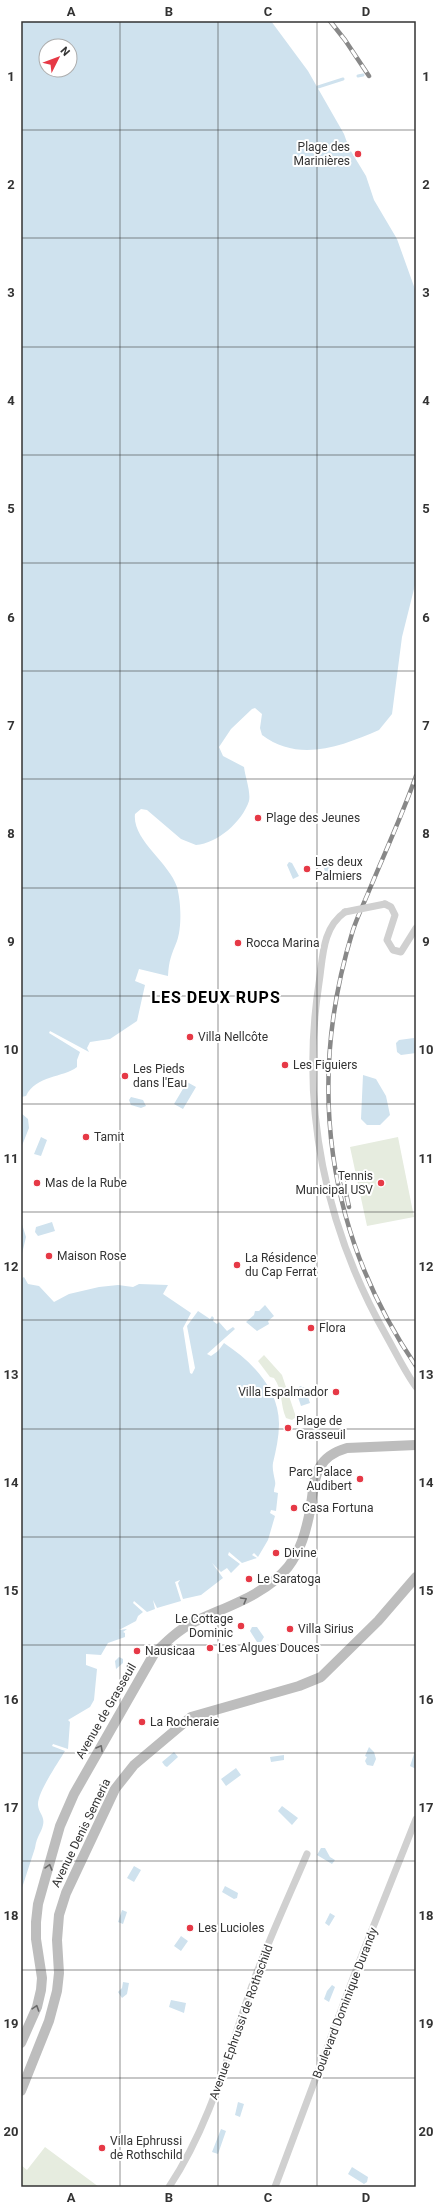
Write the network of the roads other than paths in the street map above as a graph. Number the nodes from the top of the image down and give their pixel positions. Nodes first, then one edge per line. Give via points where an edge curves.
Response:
1 (416, 928) edge
2 (416, 1387) edge
3 (416, 1445) edge
4 (416, 1577) edge
5 (416, 1819) edge
6 (308, 1854) dead end
7 (21, 2044) edge
8 (21, 2091) edge
9 (169, 2187) edge
10 (275, 2187) edge

1 - 2 street, bridge via 401,952 392,950 387,940 395,914 391,907 385,904 345,912 330,927 316,1006 313,1095 321,1159 346,1252 365,1299
7 -> 3 street, Avenue de Grasseuil via 37,2007 41,1990 42,1978 36,1939 38,1904 60,1826 74,1794 154,1654 171,1636 258,1592 281,1573 301,1546 315,1476 321,1464 336,1451 347,1448
4 - 8 street, Avenue Denis Semeria via 378,1622 321,1677 299,1686 191,1717 134,1764 123,1777 66,1893 57,1929 57,1991 49,2021
5 - 10 street, Boulevard Dominique Durandy
6 - 9 street, Avenue Ephrussi de Rothschild via 254,1980 228,2059 202,2126 194,2145

